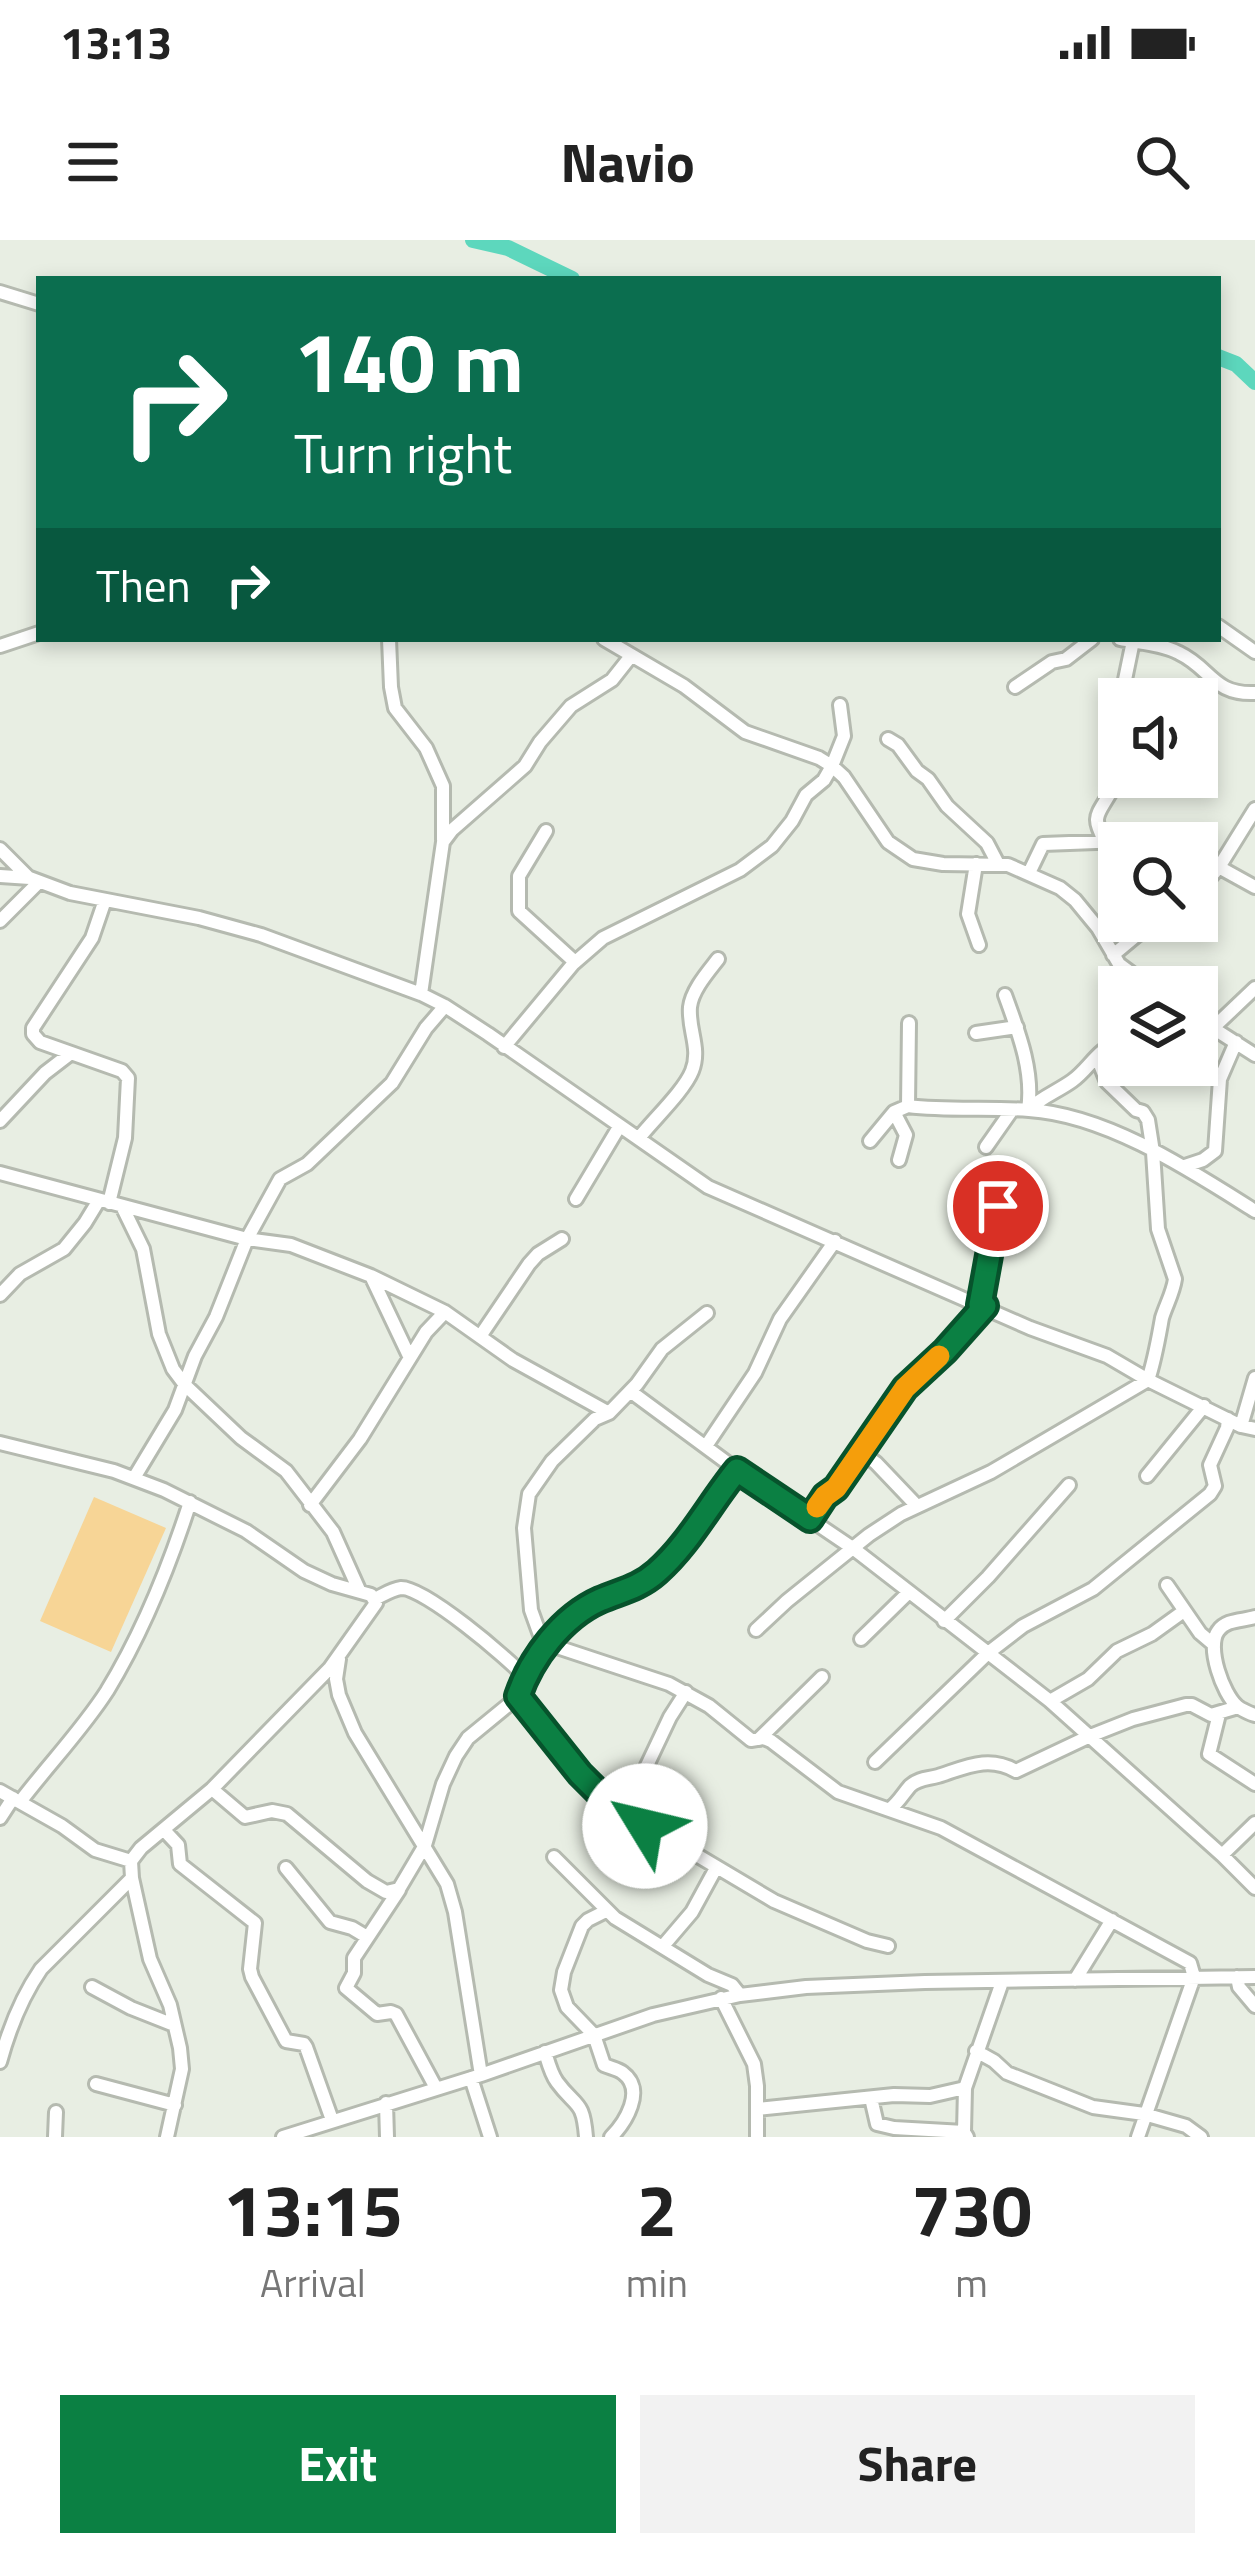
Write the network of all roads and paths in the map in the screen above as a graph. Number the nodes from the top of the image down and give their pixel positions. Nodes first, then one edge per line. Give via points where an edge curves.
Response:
1 (0, 292) edge
2 (36, 303) edge
3 (1221, 628) edge
4 (36, 634) edge
5 (389, 642) edge
6 (609, 642) edge
7 (1088, 642) edge
8 (1127, 642) edge
9 (1135, 642) edge
10 (0, 646) edge
11 (1255, 652) edge
12 (631, 656) junction
13 (1122, 678) edge
14 (1015, 687) dead end
15 (1255, 693) edge
16 (840, 705) dead end
17 (888, 739) dead end
18 (832, 766) junction
19 (1255, 809) edge
20 (546, 831) dead end
21 (443, 842) junction
22 (1098, 842) edge
23 (0, 849) edge
24 (976, 864) junction
25 (998, 864) junction
26 (1219, 867) joint
27 (1028, 873) junction
28 (0, 876) edge
29 (35, 880) junction
30 (1255, 887) edge
31 (105, 900) junction
32 (0, 921) edge
33 (1129, 942) edge
34 (979, 945) dead end
35 (1113, 956) junction
36 (718, 959) dead end
37 (575, 962) junction
38 (1122, 966) edge
39 (1255, 988) edge
40 (422, 994) junction
41 (1004, 995) dead end
42 (446, 1006) junction
43 (909, 1023) dead end
44 (1218, 1023) edge
45 (1016, 1027) junction
46 (1218, 1031) edge
47 (976, 1033) dead end
48 (1237, 1042) junction
49 (504, 1047) junction
50 (71, 1053) junction
51 (1098, 1055) edge
52 (1255, 1055) edge
53 (1096, 1057) junction
54 (901, 1109) junction
55 (1012, 1110) junction
56 (1028, 1110) junction
57 (0, 1121) edge
58 (620, 1127) junction
59 (639, 1138) junction
60 (870, 1141) dead end
61 (986, 1147) dead end
62 (1154, 1152) junction
63 (899, 1160) dead end
64 (1185, 1166) junction
65 (0, 1173) edge
66 (576, 1199) dead end
67 (110, 1203) junction
68 (998, 1206) dead end
69 (1255, 1211) edge
70 (247, 1239) junction
71 (562, 1240) dead end
72 (835, 1241) junction
73 (371, 1276) junction
74 (0, 1295) edge
75 (982, 1306) junction
76 (445, 1312) junction
77 (707, 1312) dead end
78 (481, 1335) junction
79 (410, 1358) junction
80 (1255, 1378) edge
81 (1148, 1380) junction
82 (185, 1385) junction
83 (630, 1391) junction
84 (1204, 1406) junction
85 (609, 1413) junction
86 (1241, 1425) edge
87 (0, 1443) edge
88 (706, 1446) junction
89 (860, 1451) junction
90 (737, 1470) junction
91 (1147, 1476) dead end
92 (134, 1478) junction
93 (1069, 1485) dead end
94 (190, 1502) junction
95 (310, 1504) junction
96 (917, 1506) junction
97 (810, 1519) junction
98 (854, 1549) junction
99 (1167, 1585) dead end
100 (359, 1590) junction
101 (908, 1593) junction
102 (374, 1599) junction
103 (1184, 1612) junction
104 (1255, 1617) edge
105 (944, 1621) junction
106 (756, 1630) dead end
107 (861, 1639) dead end
108 (548, 1644) junction
109 (1213, 1644) junction
110 (988, 1653) junction
111 (339, 1658) junction
112 (525, 1677) junction
113 (822, 1677) dead end
114 (686, 1692) junction
115 (518, 1696) junction
116 (1050, 1701) junction
117 (1238, 1707) junction
118 (1219, 1714) junction
119 (1255, 1715) edge
120 (1090, 1736) junction
121 (757, 1741) junction
122 (875, 1762) dead end
123 (1255, 1784) edge
124 (212, 1789) junction
125 (11, 1797) edge
126 (890, 1809) junction
127 (0, 1819) edge
128 (1255, 1823) edge
129 (645, 1826) junction
130 (164, 1830) junction
131 (425, 1845) junction
132 (1222, 1855) junction
133 (554, 1857) dead end
134 (131, 1862) junction
135 (286, 1868) dead end
136 (716, 1868) junction
137 (132, 1878) junction
138 (399, 1888) junction
139 (1255, 1888) edge
140 (606, 1911) junction
141 (1112, 1920) junction
142 (367, 1937) junction
143 (664, 1946) junction
144 (888, 1946) dead end
145 (1194, 1976) junction
146 (1238, 1976) junction
147 (1255, 1977) edge
148 (1075, 1980) junction
149 (1002, 1982) junction
150 (92, 1988) dead end
151 (740, 1995) junction
152 (721, 1998) junction
153 (1255, 2006) edge
154 (5, 2024) edge
155 (174, 2025) junction
156 (594, 2036) junction
157 (976, 2051) junction
158 (545, 2052) junction
159 (0, 2062) edge
160 (476, 2076) junction
161 (96, 2084) dead end
162 (436, 2088) junction
163 (965, 2088) junction
164 (871, 2098) junction
165 (386, 2103) junction
166 (175, 2105) junction
167 (757, 2109) junction
168 (56, 2112) dead end
169 (1144, 2114) junction
170 (332, 2120) junction
171 (966, 2134) edge
172 (55, 2137) edge
173 (167, 2137) edge
174 (283, 2137) edge
175 (387, 2137) edge
176 (490, 2137) edge
177 (586, 2137) edge
178 (611, 2137) edge
179 (757, 2137) edge
180 (1138, 2137) edge
181 (1201, 2137) edge

1 - 2 street
3 - 11 street
4 - 10 street
5 - 21 street via 395,708 443,786
6 - 12 street
7 - 14 street
8 - 13 street
9 - 15 street via 1181,654 1230,691
12 - 18 street via 745,732
12 - 21 street via 613,680 571,706 525,766
16 - 18 street via 844,736
17 - 25 street via 988,843
18 - 24 street via 895,848 925,862
18 - 37 street via 759,858 611,933
19 - 26 street
20 - 37 street via 519,876 519,911
21 - 40 street
22 - 27 street via 1043,844
23 - 29 street
24 - 25 street
24 - 34 street via 968,914
25 - 27 street
26 - 30 street
27 - 35 street via 1075,900
28 - 29 street
29 - 31 street
29 - 32 street
31 - 40 street via 261,935
31 - 50 street via 92,938 33,1028 40,1042
33 - 35 street
35 - 38 street
36 - 59 street via 691,999 692,1072
37 - 49 street
39 - 44 street
40 - 42 street
41 - 45 street
42 - 49 street
42 - 70 street via 392,1083 307,1163 284,1174
43 - 54 street
45 - 47 street
45 - 56 street
46 - 48 street
48 - 52 street
48 - 64 street via 1220,1079 1215,1151
49 - 58 street
50 - 57 street
50 - 67 street via 128,1078
51 - 53 street
53 - 56 street
53 - 62 street via 1107,1082 1146,1115
54 - 55 street
54 - 60 street
54 - 63 street via 906,1135
55 - 56 street
55 - 61 street
56 - 62 street via 1097,1126
58 - 59 street
58 - 66 street
59 - 72 street via 708,1187
62 - 64 street
62 - 81 street via 1158,1229 1176,1284
64 - 69 street
65 - 67 street
67 - 70 street
67 - 74 street via 64,1250
67 - 82 street via 143,1250 158,1334
68 - 75 street
70 - 73 street via 291,1245
70 - 82 street
71 - 78 street via 529,1264
72 - 75 street
72 - 88 street
73 - 76 street
73 - 79 street
75 - 81 street
75 - 89 street via 905,1388
76 - 78 street
76 - 79 street
77 - 83 street via 662,1349
78 - 85 street
79 - 95 street
80 - 86 street
81 - 84 street
81 - 96 street
82 - 92 street
82 - 95 street via 286,1471
83 - 85 street
83 - 88 street
84 - 86 street
84 - 91 street
85 - 108 street via 551,1461 529,1494 531,1610
86 - 110 street via 1227,1428 1210,1465 1210,1495 1093,1589
87 - 92 street
88 - 90 street
89 - 96 street
89 - 97 street
90 - 97 street
90 - 108 street via 656,1573 582,1609
92 - 94 street
93 - 105 street
94 - 100 street via 304,1571
94 - 125 street via 134,1643 104,1694
95 - 100 street via 333,1532
96 - 98 street
97 - 98 street
98 - 101 street
98 - 106 street
99 - 103 street
100 - 102 street
101 - 105 street
101 - 107 street
102 - 111 street
102 - 112 street via 413,1591
103 - 109 street
103 - 116 street
104 - 109 street via 1219,1629
105 - 110 street
108 - 112 street
108 - 114 street
109 - 117 street
110 - 116 street
110 - 122 street
111 - 124 street
111 - 131 street via 337,1687 349,1719
112 - 115 street
113 - 121 street
114 - 121 street
114 - 129 street via 643,1774
115 - 129 street via 580,1774
115 - 131 street via 461,1746
116 - 120 street
117 - 118 street
117 - 119 street
118 - 120 street via 1186,1705
118 - 123 street via 1209,1754
120 - 126 street via 1016,1772 982,1762 927,1777
120 - 132 street
121 - 126 street via 771,1741 838,1792
124 - 130 street
124 - 138 street via 244,1817 287,1814 367,1881 386,1892
125 - 127 street
125 - 134 street via 95,1850
126 - 141 street
128 - 132 street
129 - 136 street
130 - 134 street
130 - 170 street via 178,1845 180,1864 255,1923 252,1977 286,2041 306,2047
131 - 138 street
131 - 160 street via 452,1897
132 - 139 street
133 - 140 street
134 - 137 street
135 - 142 street via 330,1922
136 - 143 street
136 - 144 street via 774,1901
137 - 154 street via 41,1969
137 - 155 street
138 - 142 street
140 - 143 street
140 - 156 street via 582,1926 562,1981 566,2007
141 - 145 street via 1190,1963
141 - 148 street
142 - 162 street via 347,1992 376,2014 396,2014
143 - 151 street
145 - 146 street
145 - 148 street
145 - 169 street
146 - 147 street
146 - 153 street
148 - 149 street
149 - 151 street
149 - 157 street
150 - 155 street
151 - 152 street
152 - 156 street
152 - 167 street via 754,2064
154 - 159 street
155 - 166 street via 182,2069
156 - 158 street
156 - 178 street via 604,2066 632,2086 630,2112
157 - 163 street
157 - 169 street via 1007,2073 1093,2107
158 - 160 street
158 - 177 street via 558,2084 584,2114
160 - 162 street
160 - 176 street
161 - 166 street
162 - 165 street
163 - 164 street
163 - 171 street
164 - 167 street
164 - 171 street via 877,2124
165 - 170 street
165 - 175 street
166 - 173 street
167 - 179 street
168 - 172 street
169 - 180 street
169 - 181 street
170 - 174 street

